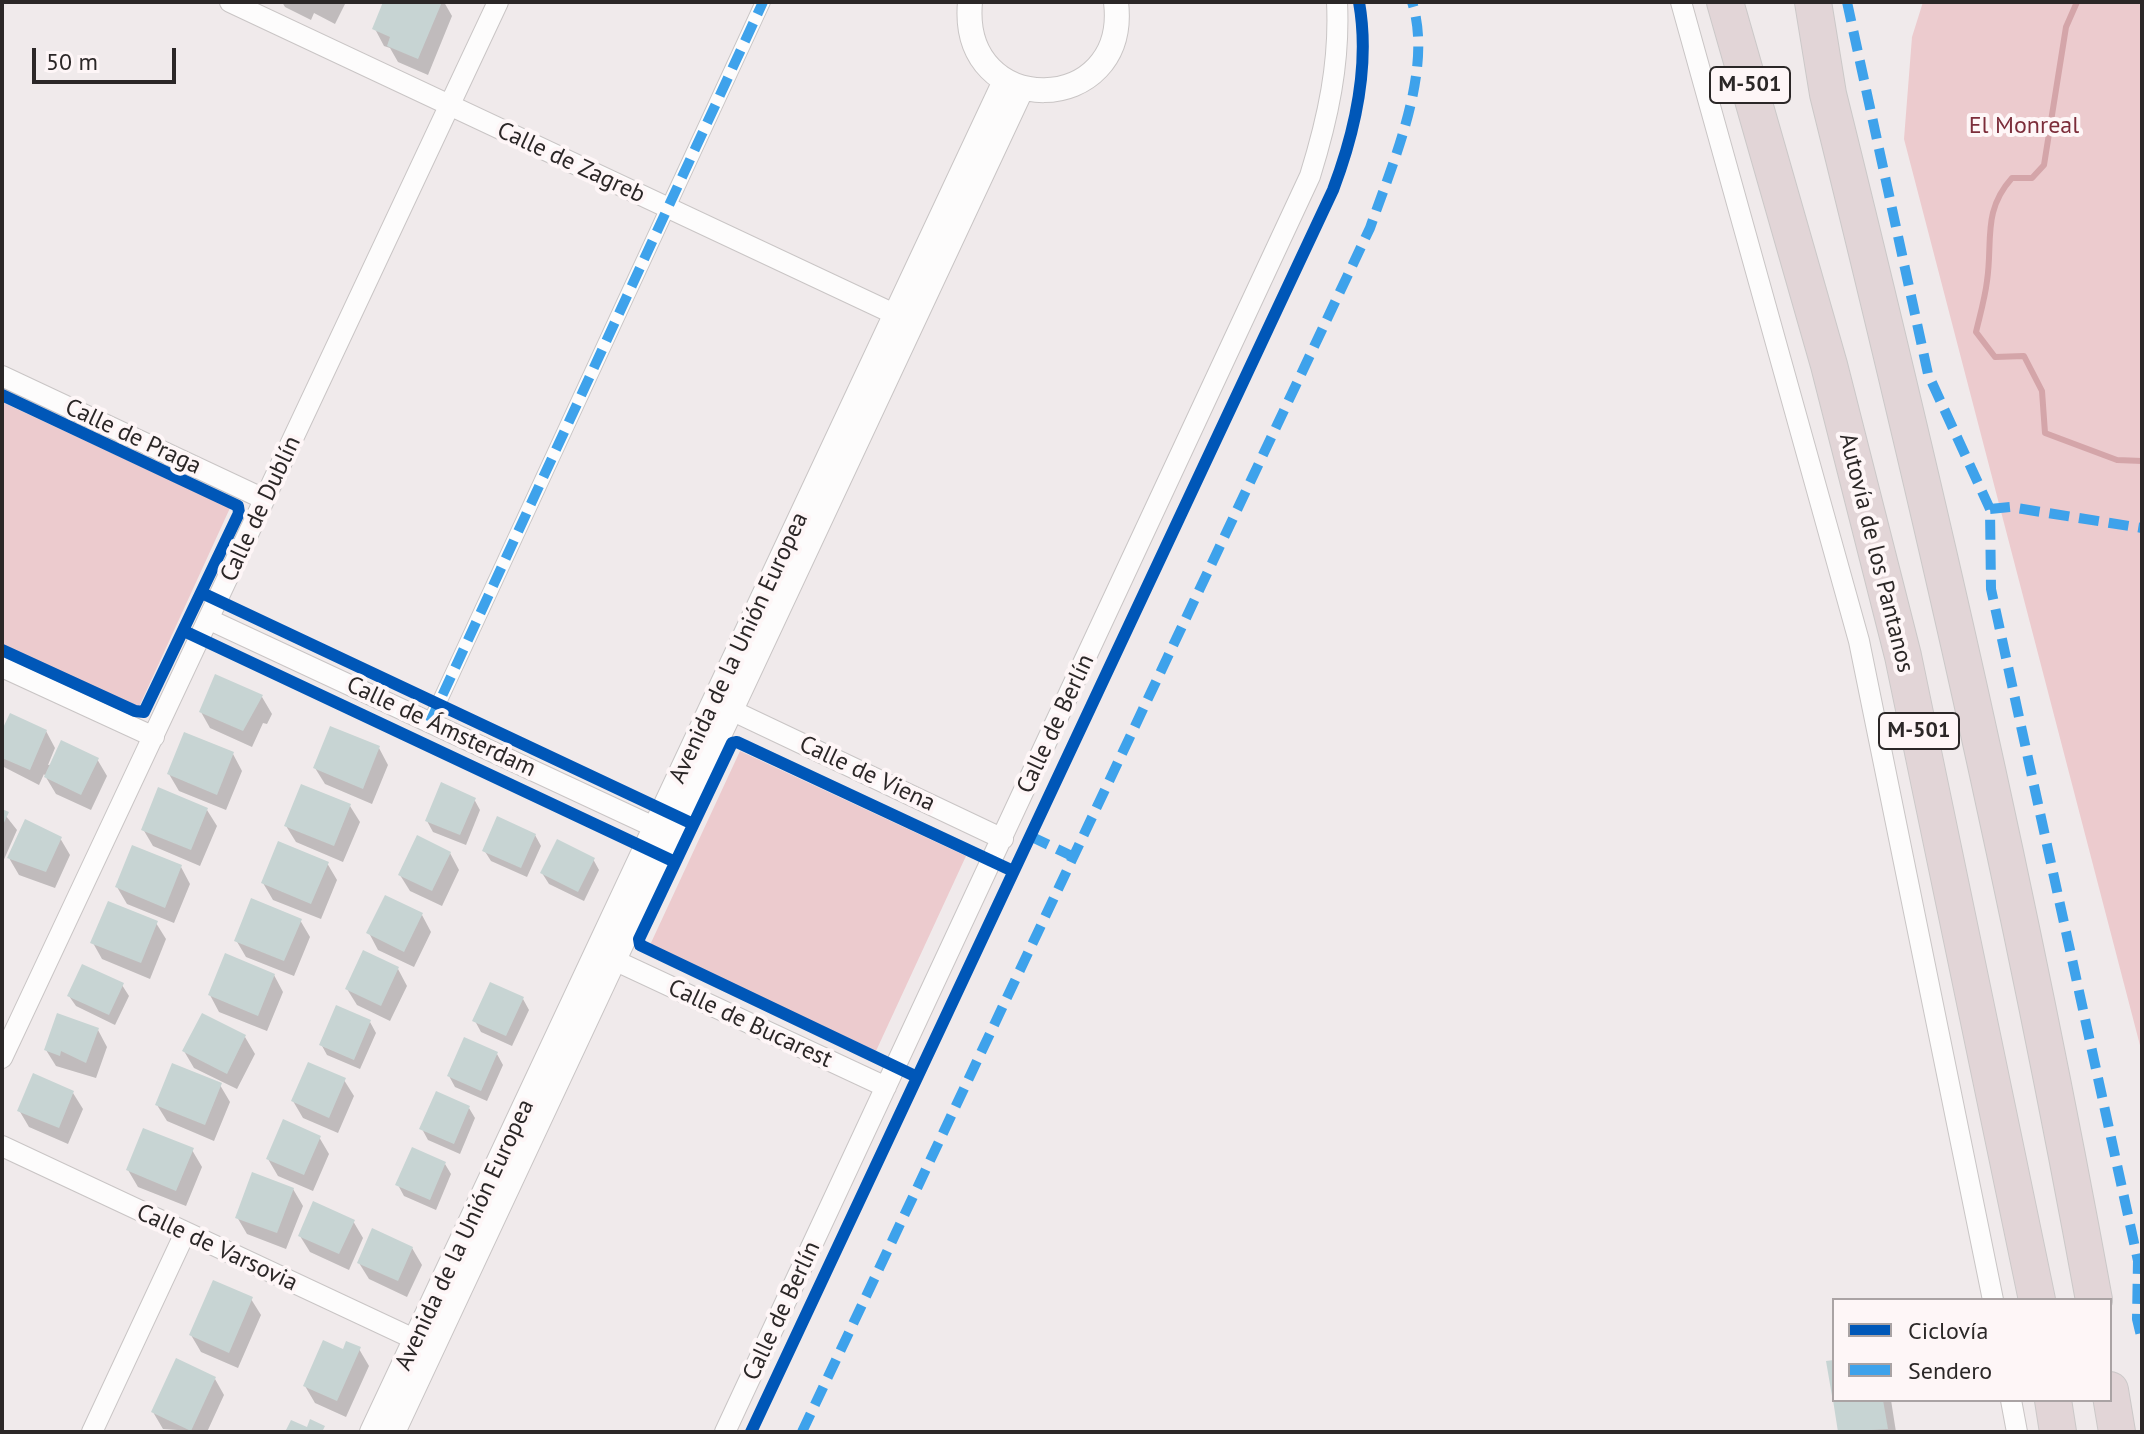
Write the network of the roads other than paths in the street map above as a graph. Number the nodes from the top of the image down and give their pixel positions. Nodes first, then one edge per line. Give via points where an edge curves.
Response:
1 (230, 2) edge
2 (498, 2) edge
3 (763, 2) edge
4 (970, 2) edge
5 (1337, 2) edge
6 (1681, 2) edge
7 (1725, 2) edge
8 (1813, 2) edge
9 (1121, 4) edge
10 (1014, 84) junction
11 (449, 106) junction
12 (667, 208) junction
13 (904, 319) junction
14 (2, 376) edge
15 (264, 499) junction
16 (210, 620) junction
17 (2, 667) edge
18 (731, 710) junction
19 (430, 722) junction
20 (154, 737) junction
21 (664, 831) junction
22 (1003, 839) junction
23 (614, 960) junction
24 (2, 1058) edge
25 (886, 1087) junction
26 (2, 1146) edge
27 (185, 1233) junction
28 (1993, 1298) edge
29 (2037, 1298) edge
30 (2094, 1298) edge
31 (424, 1344) junction
32 (2011, 1402) edge
33 (2053, 1402) edge
34 (2112, 1402) edge
35 (92, 1432) edge
36 (372, 1432) edge
37 (393, 1432) edge
38 (725, 1432) edge
39 (2017, 1432) edge
40 (2058, 1432) edge
41 (2117, 1432) edge

1 - 11 street, Calle de Zagreb
2 - 11 street, Calle de Dublín
3 - 12 street
4 - 10 street via 974,46 988,67
5 - 22 street, Calle de Berlín via 1329,117 1310,176
6 - 28 street via 1859,641
7 - 29 highway, Autovía de los Pantanos / M-501 via 1829,365 1903,656
8 - 30 highway, M-501 via 1828,94 1993,788
9 - 10 street via 1113,45 1100,66 1080,82 1056,91
10 - 13 street, Avenida de la Unión Europea
11 - 12 street, Calle de Zagreb
11 - 15 street, Calle de Dublín
12 - 13 street, Calle de Zagreb
12 - 19 street
13 - 18 street, Avenida de la Unión Europea
13 - 21 street, Avenida de la Unión Europea
14 - 15 street, Calle de Praga
15 - 16 street, Calle de Dublín
16 - 19 street, Calle de Ámsterdam
16 - 20 street, Calle de Dublín
17 - 20 street
18 - 21 street, Avenida de la Unión Europea
18 - 22 street, Calle de Viena
19 - 21 street, Calle de Ámsterdam
20 - 24 street, Calle de Dublín
21 - 23 street, Avenida de la Unión Europea
21 - 31 street, Avenida de la Unión Europea
22 - 25 street, Calle de Berlín
23 - 25 street, Calle de Bucarest
23 - 31 street, Avenida de la Unión Europea
25 - 38 street, Calle de Berlín
26 - 27 street, Calle de Varsovia
27 - 31 street, Calle de Varsovia
27 - 35 street
31 - 36 street, Avenida de la Unión Europea
31 - 37 street, Avenida de la Unión Europea
32 - 39 street
33 - 40 highway
34 - 41 highway

